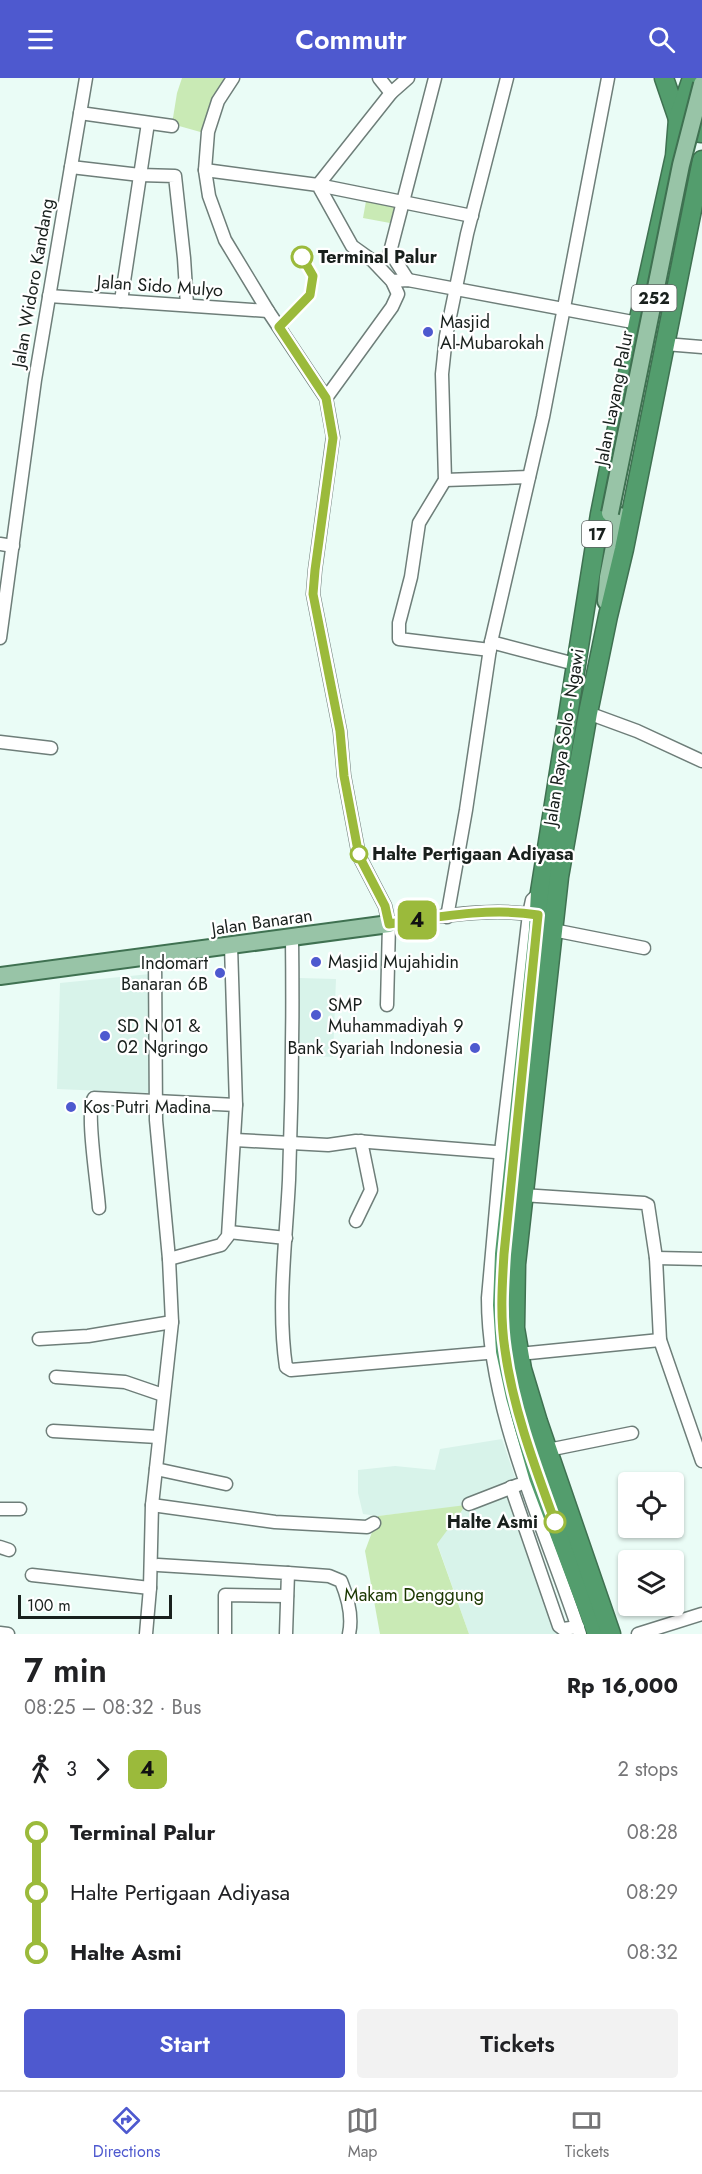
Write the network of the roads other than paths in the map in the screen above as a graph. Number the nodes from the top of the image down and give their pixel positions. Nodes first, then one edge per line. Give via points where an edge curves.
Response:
1 (86, 78) edge
2 (234, 78) edge
3 (379, 78) edge
4 (408, 78) edge
5 (435, 78) edge
6 (507, 78) edge
7 (608, 78) edge
8 (664, 78) edge
9 (692, 78) edge
10 (702, 84) edge
11 (391, 93) junction
12 (80, 113) junction
13 (702, 115) edge
14 (678, 119) junction
15 (148, 123) junction
16 (172, 126) dead end
17 (702, 133) edge
18 (675, 156) junction
19 (702, 162) edge
20 (71, 167) junction
21 (205, 170) junction
22 (140, 175) junction
23 (318, 185) junction
24 (403, 201) junction
25 (472, 216) junction
26 (408, 280) junction
27 (392, 282) junction
28 (455, 290) junction
29 (49, 296) junction
30 (121, 301) junction
31 (187, 305) junction
32 (565, 310) junction
33 (268, 311) junction
34 (638, 324) junction
35 (665, 344) junction
36 (702, 347) edge
37 (326, 398) junction
38 (529, 477) junction
39 (445, 480) junction
40 (615, 515) junction
41 (6, 545) edge
42 (2, 595) edge
43 (584, 612) junction
44 (608, 616) junction
45 (0, 638) edge
46 (490, 646) junction
47 (575, 664) junction
48 (588, 713) junction
49 (0, 742) edge
50 (51, 748) dead end
51 (702, 761) edge
52 (534, 914) junction
53 (447, 917) junction
54 (389, 924) junction
55 (553, 930) junction
56 (292, 938) junction
57 (231, 946) junction
58 (644, 948) dead end
59 (154, 956) junction
60 (0, 976) edge
61 (387, 1005) dead end
62 (155, 1101) junction
63 (236, 1105) junction
64 (234, 1140) junction
65 (361, 1141) junction
66 (290, 1142) junction
67 (507, 1153) junction
68 (522, 1195) junction
69 (99, 1208) dead end
70 (356, 1221) dead end
71 (229, 1232) junction
72 (286, 1238) junction
73 (656, 1258) junction
74 (169, 1259) junction
75 (702, 1259) edge
76 (172, 1322) junction
77 (39, 1339) dead end
78 (660, 1340) junction
79 (505, 1353) junction
80 (56, 1377) dead end
81 (163, 1395) junction
82 (53, 1431) dead end
83 (632, 1432) dead end
84 (158, 1437) junction
85 (548, 1450) junction
86 (702, 1461) edge
87 (156, 1469) junction
88 (532, 1479) junction
89 (226, 1484) dead end
90 (510, 1487) junction
91 (469, 1504) dead end
92 (152, 1505) junction
93 (0, 1509) edge
94 (20, 1509) dead end
95 (374, 1523) dead end
96 (551, 1531) junction
97 (158, 1564) dead end
98 (288, 1573) junction
99 (32, 1575) dead end
100 (150, 1588) junction
101 (287, 1596) junction
102 (702, 1614) edge
103 (579, 1630) edge
104 (0, 1633) edge
105 (8, 1634) edge
106 (146, 1634) edge
107 (225, 1634) edge
108 (286, 1634) edge
109 (349, 1634) edge
110 (597, 1634) edge
111 (611, 1634) edge
112 (638, 1634) edge

1 - 12 street, Jalan Widoro Kandang
2 - 21 street via 218,101 208,132
3 - 11 street
4 - 11 street
5 - 24 street
6 - 25 street
7 - 32 street
8 - 14 highway, Jalan Raya Solo - Ngawi / 17
9 - 14 highway
10 - 40 main road, Jalan Layang Palur / 252, bridge via 681,165
11 - 23 street
12 - 15 street
12 - 20 street, Jalan Widoro Kandang
13 - 40 main road, Jalan Layang Palur / 252
14 - 17 highway via 687,131
14 - 18 highway, Jalan Raya Solo - Ngawi / 17
15 - 16 street
15 - 22 street
18 - 19 highway via 688,152
18 - 34 highway, Jalan Raya Solo - Ngawi / 17
19 - 35 highway, Jalan Raya Solo - Ngawi / 17
20 - 22 street
20 - 29 street, Jalan Widoro Kandang
21 - 23 street
21 - 33 street via 209,196 225,240
22 - 30 street
22 - 31 street via 175,176
23 - 24 street
23 - 27 street via 352,246
24 - 25 street
24 - 26 street via 390,252
25 - 28 street
26 - 27 street
26 - 28 street
27 - 37 street via 398,294 396,300
28 - 32 street
28 - 39 street via 442,374
29 - 30 street, Jalan Sido Mulyo
29 - 41 street, Jalan Widoro Kandang
30 - 31 street, Jalan Sido Mulyo
31 - 33 street, Jalan Sido Mulyo
32 - 34 street
32 - 38 street
33 - 37 street
34 - 43 highway, Jalan Raya Solo - Ngawi / 17
35 - 36 street
35 - 44 highway, Jalan Raya Solo - Ngawi / 17
37 - 54 street via 333,438 313,594 359,856 385,906
38 - 39 street
38 - 46 street
39 - 46 street via 419,523 399,639
40 - 43 main road, Jalan Layang Palur / 17 via 593,595
40 - 44 main road, Jalan Layang Palur / 17 via 607,584
41 - 42 street, Jalan Widoro Kandang
42 - 45 street, Jalan Widoro Kandang
43 - 47 highway, Jalan Raya Solo - Ngawi / 17
44 - 48 highway, Jalan Raya Solo - Ngawi / 17
46 - 47 street
46 - 53 street
47 - 52 highway, Jalan Raya Solo - Ngawi / 17
48 - 51 street
48 - 55 highway, Jalan Raya Solo - Ngawi / 17
49 - 50 street
52 - 53 street, Jalan Banaran via 500,912
52 - 67 highway, Jalan Raya Solo - Ngawi / 17
53 - 54 street, Jalan Banaran
54 - 56 main road, Jalan Banaran
54 - 61 street
55 - 58 street
55 - 68 highway, Jalan Raya Solo - Ngawi / 17
56 - 57 main road, Jalan Banaran
56 - 66 street
57 - 59 main road, Jalan Banaran
57 - 63 street
59 - 60 main road, Jalan Banaran
59 - 62 street
62 - 63 street
62 - 69 street via 98,1097 92,1100 90,1120
62 - 74 street
63 - 64 street
64 - 66 street
64 - 71 street
65 - 66 street via 328,1145
65 - 67 street
65 - 70 street via 371,1190
66 - 72 street
67 - 79 highway, Jalan Raya Solo - Ngawi / 17 via 498,1254
68 - 73 street via 646,1203
68 - 79 highway, Jalan Raya Solo - Ngawi / 17 via 515,1328
71 - 72 street
71 - 74 street via 221,1245
72 - 79 street via 286,1368
73 - 75 street
73 - 78 street
74 - 76 street
76 - 77 street via 88,1336
76 - 81 street
78 - 79 street
78 - 86 street
79 - 85 highway, Jalan Raya Solo - Ngawi / 17
79 - 88 highway, Jalan Raya Solo - Ngawi / 17 via 515,1423
80 - 81 street via 125,1382
81 - 84 street
82 - 84 street
83 - 85 street
84 - 87 street
85 - 111 highway, Jalan Raya Solo - Ngawi / 17
87 - 89 street
87 - 92 street
88 - 90 street
88 - 96 highway, Jalan Raya Solo - Ngawi / 17
90 - 91 street
90 - 103 street via 559,1626
92 - 95 street via 275,1522 364,1527
92 - 100 street
93 - 94 street
96 - 103 street
96 - 110 highway, Jalan Raya Solo - Ngawi / 17
97 - 98 street
98 - 101 street
98 - 109 street via 329,1576 341,1581 349,1605
99 - 100 street
100 - 106 street
101 - 107 street via 225,1595
101 - 108 street
102 - 112 street
104 - 105 street

